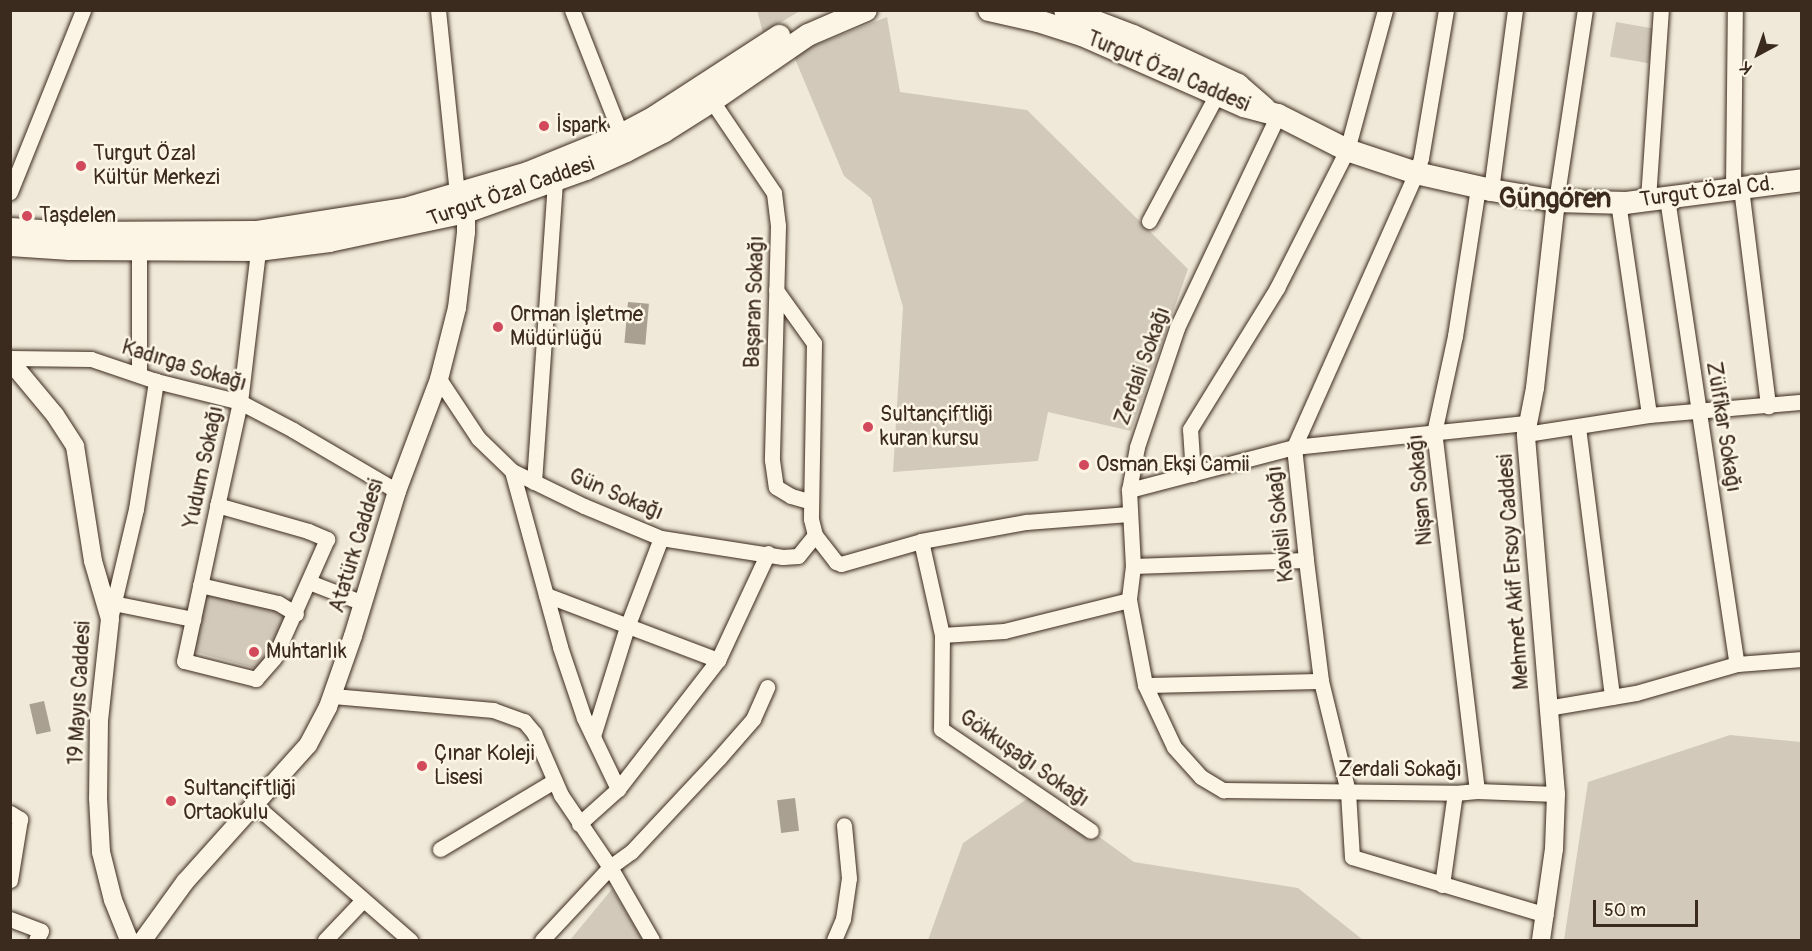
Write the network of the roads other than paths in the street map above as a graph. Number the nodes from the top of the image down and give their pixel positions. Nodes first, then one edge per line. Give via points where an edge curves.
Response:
1 (83, 10) edge
2 (438, 10) edge
3 (572, 10) edge
4 (821, 10) edge
5 (989, 10) edge
6 (1385, 10) edge
7 (1446, 10) edge
8 (1515, 10) edge
9 (1585, 10) edge
10 (1661, 10) edge
11 (1735, 10) edge
12 (1068, 11) edge
13 (855, 12) edge
14 (708, 94) junction
15 (1217, 94) junction
16 (1272, 113) junction
17 (621, 135) junction
18 (1347, 150) junction
19 (1416, 173) junction
20 (1802, 180) edge
21 (555, 181) junction
22 (1737, 188) junction
23 (1484, 189) junction
24 (10, 192) edge
25 (1657, 199) junction
26 (1556, 201) junction
27 (462, 202) junction
28 (1617, 202) junction
29 (1149, 221) dead end
30 (10, 229) edge
31 (139, 241) junction
32 (10, 245) edge
33 (258, 250) junction
34 (776, 290) junction
35 (10, 359) edge
36 (139, 375) junction
37 (439, 379) junction
38 (156, 381) junction
39 (240, 402) junction
40 (1802, 402) edge
41 (1768, 406) junction
42 (1700, 412) junction
43 (1649, 415) junction
44 (1578, 427) junction
45 (1527, 428) junction
46 (1434, 433) junction
47 (1294, 447) junction
48 (512, 471) junction
49 (1193, 474) junction
50 (534, 482) junction
51 (1129, 490) junction
52 (397, 491) junction
53 (809, 501) junction
54 (217, 505) junction
55 (1129, 513) junction
56 (815, 535) junction
57 (661, 538) junction
58 (921, 541) junction
59 (768, 553) junction
60 (1306, 560) junction
61 (1134, 566) junction
62 (309, 582) junction
63 (200, 585) junction
64 (546, 595) junction
65 (1129, 600) junction
66 (363, 603) junction
67 (111, 611) junction
68 (296, 614) junction
69 (193, 619) junction
70 (627, 627) junction
71 (942, 635) junction
72 (1802, 659) edge
73 (718, 660) junction
74 (1737, 663) junction
75 (1321, 681) junction
76 (1145, 685) junction
77 (767, 687) dead end
78 (333, 696) junction
79 (1612, 697) junction
80 (1547, 708) junction
81 (593, 736) junction
82 (554, 781) junction
83 (618, 789) junction
84 (1477, 790) junction
85 (1348, 792) junction
86 (1455, 793) junction
87 (1556, 794) junction
88 (255, 805) junction
89 (10, 813) edge
90 (579, 824) junction
91 (844, 825) dead end
92 (1091, 831) dead end
93 (440, 849) dead end
94 (610, 867) junction
95 (10, 880) edge
96 (1442, 885) junction
97 (363, 900) junction
98 (1546, 915) junction
99 (10, 919) edge
100 (36, 940) edge
101 (129, 940) edge
102 (143, 940) edge
103 (325, 940) edge
104 (410, 940) edge
105 (542, 940) edge
106 (652, 940) edge
107 (834, 940) edge
108 (1542, 940) edge

1 - 24 street
2 - 27 street
3 - 17 street
4 - 14 main road, Turgut Özal Caddesi
5 - 15 main road, Turgut Özal Caddesi via 1082,35
6 - 18 street
7 - 19 street, Kavisli Sokağı
8 - 23 street, Nişan Sokağı
9 - 26 street
10 - 25 street, Zülfikar Sokağı
11 - 22 street
12 - 16 main road, Turgut Özal Caddesi via 1133,36 1238,86
13 - 14 main road, Turgut Özal Caddesi
14 - 17 main road, Turgut Özal Caddesi
14 - 21 main road, Turgut Özal Caddesi via 663,132
14 - 34 street, Başaran Sokağı via 774,193 778,226
15 - 16 main road, Turgut Özal Caddesi
15 - 29 street
16 - 18 main road, Turgut Özal Cd.
16 - 51 street, Zerdali Sokağı via 1177,328 1137,447
17 - 27 main road, Turgut Özal Caddesi
18 - 19 main road, Turgut Özal Cd.
18 - 49 street via 1277,288 1190,429
19 - 23 main road, Turgut Özal Cd.
19 - 47 street, Kavisli Sokağı
20 - 22 main road, Turgut Özal Cd.
21 - 27 main road, Turgut Özal Caddesi
21 - 50 street
22 - 25 main road, Turgut Özal Cd.
22 - 41 street
23 - 26 main road, Turgut Özal Cd.
23 - 46 street, Nişan Sokağı
25 - 28 main road, Turgut Özal Cd.
25 - 42 street, Zülfikar Sokağı
26 - 28 main road, Turgut Özal Cd.
26 - 45 street, Mehmet Akif Ersoy Caddesi
27 - 31 main road, Turgut Özal Caddesi via 256,232
27 - 33 main road, Turgut Özal Caddesi via 328,241
27 - 37 street, Atatürk Caddesi via 466,232 457,308
28 - 43 street
30 - 31 main road, Turgut Özal Caddesi
31 - 32 main road, Turgut Özal Caddesi
31 - 33 main road, Turgut Özal Caddesi
31 - 36 street
33 - 39 street, Yudum Sokağı
34 - 53 street via 814,343
34 - 53 street, Başaran Sokağı via 772,460 776,487
35 - 36 street, Kadırga Sokağı via 91,359
35 - 67 street, 19 Mayıs Caddesi via 55,414 75,446 93,561
36 - 38 street, Kadırga Sokağı
37 - 48 street, Gün Sokağı via 478,438
37 - 52 street, Atatürk Caddesi
38 - 39 street, Kadırga Sokağı
38 - 67 street via 136,509
39 - 52 street, Kadırga Sokağı
39 - 54 street, Yudum Sokağı
40 - 41 street
41 - 42 street
42 - 43 street
42 - 74 street, Zülfikar Sokağı
43 - 44 street
44 - 45 street
44 - 79 street
45 - 46 street
45 - 80 street, Mehmet Akif Ersoy Caddesi
46 - 47 street
46 - 84 street, Nişan Sokağı
47 - 49 street
47 - 60 street, Kavisli Sokağı
48 - 50 street, Gün Sokağı
48 - 64 street
49 - 51 street
50 - 57 street, Gün Sokağı
51 - 55 street, Zerdali Sokağı
52 - 66 street, Atatürk Caddesi
53 - 56 street
54 - 62 street via 327,539
54 - 63 street, Yudum Sokağı
55 - 58 street via 1026,522
55 - 61 street, Zerdali Sokağı
56 - 58 street via 841,564
56 - 59 street, Gün Sokağı via 798,556
57 - 59 street, Gün Sokağı
57 - 70 street
58 - 71 street, Gökkuşağı Sokağı
59 - 73 street
60 - 61 street
60 - 75 street, Kavisli Sokağı
61 - 65 street, Zerdali Sokağı
62 - 66 street
62 - 68 street
63 - 68 street via 278,603
63 - 69 street, Yudum Sokağı
64 - 70 street
64 - 81 street via 560,647
65 - 71 street via 1004,631
65 - 76 street, Zerdali Sokağı
66 - 78 street, Atatürk Caddesi
67 - 69 street
67 - 101 street, 19 Mayıs Caddesi via 99,720 98,798 101,852 113,900
68 - 69 street, Yudum Sokağı via 274,658 256,679 184,661
70 - 73 street
70 - 81 street
71 - 92 street, Gökkuşağı Sokağı via 941,729
72 - 74 street
73 - 83 street
74 - 79 street
75 - 76 street
75 - 85 street, Kavisli Sokağı
76 - 85 street, Zerdali Sokağı via 1174,747 1201,777 1223,790
77 - 94 street via 753,719 631,852
78 - 82 street via 493,710 524,721 534,733
78 - 88 street, Atatürk Caddesi via 308,745
79 - 80 street
80 - 87 street, Mehmet Akif Ersoy Caddesi
81 - 83 street
82 - 90 street
82 - 93 street
83 - 90 street
84 - 86 street, Zerdali Sokağı
84 - 87 street, Zerdali Sokağı
85 - 86 street, Zerdali Sokağı
85 - 96 street, Kavisli Sokağı via 1352,856
86 - 96 street
87 - 98 street, Mehmet Akif Ersoy Caddesi
88 - 97 street
88 - 102 street, Atatürk Caddesi via 185,882
89 - 95 street via 20,819
90 - 94 street
91 - 107 street via 849,878 843,919
94 - 105 street
94 - 106 street
96 - 98 street
97 - 103 street
97 - 104 street
98 - 108 street, Mehmet Akif Ersoy Caddesi
99 - 100 street via 41,931

